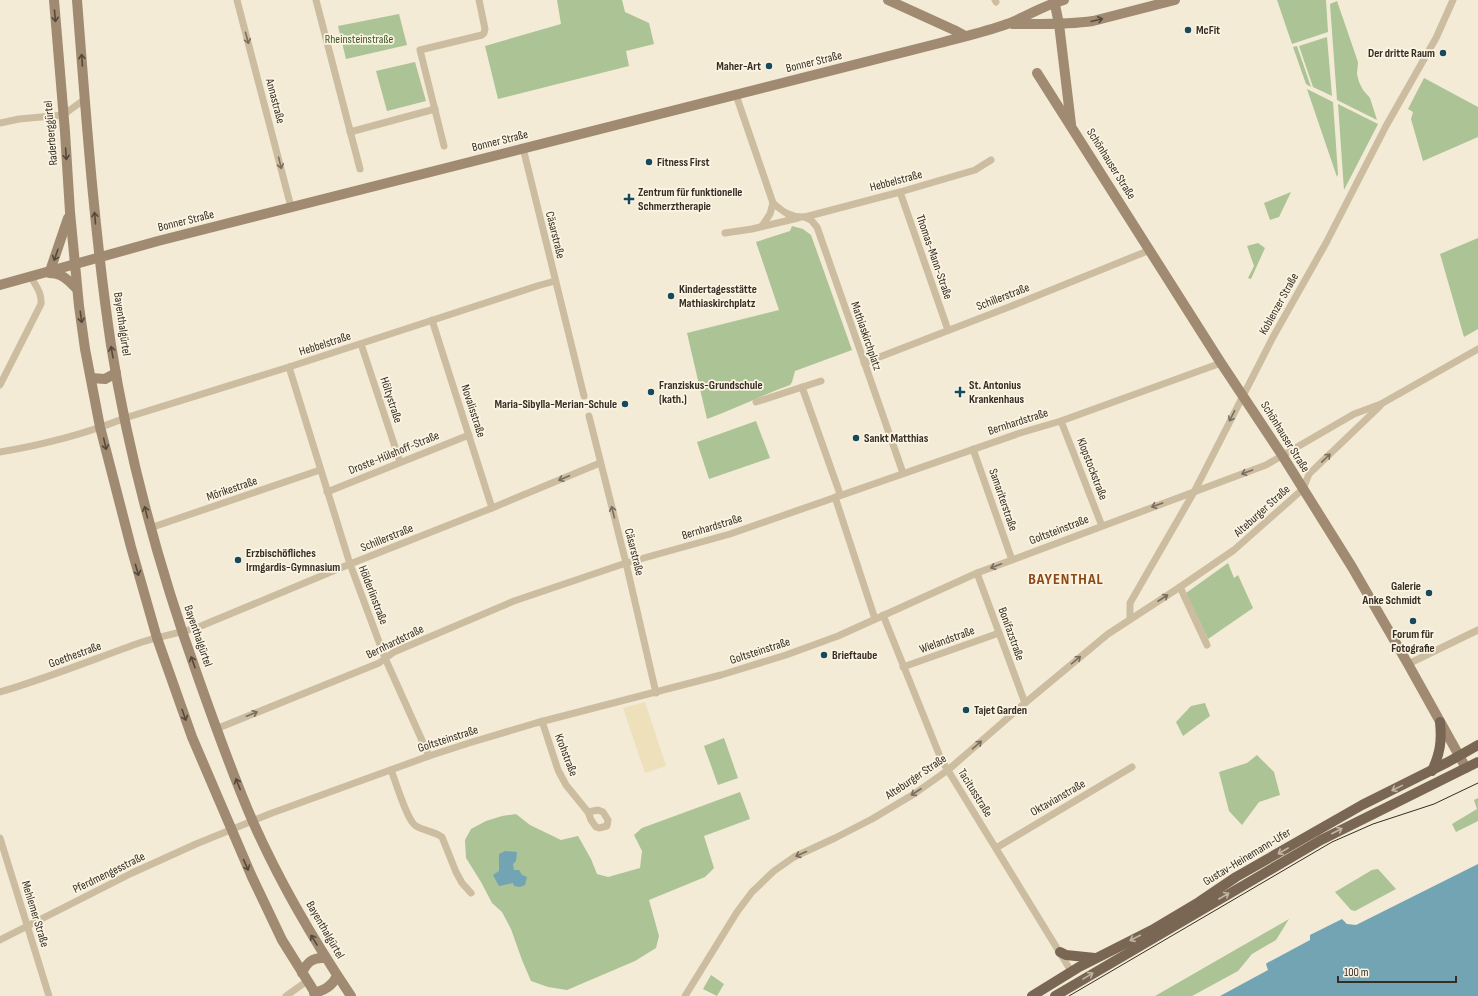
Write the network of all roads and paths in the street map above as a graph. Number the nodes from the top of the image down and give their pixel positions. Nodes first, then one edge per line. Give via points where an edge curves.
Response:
1 (54, 0) edge
2 (77, 0) edge
3 (237, 0) edge
4 (316, 0) edge
5 (479, 0) edge
6 (888, 0) edge
7 (1064, 0) edge
8 (1174, 0) edge
9 (1453, 0) edge
10 (1054, 1) edge
11 (1058, 20) junction
12 (1006, 24) junction
13 (965, 36) junction
14 (1037, 73) dead end
15 (736, 94) junction
16 (85, 99) junction
17 (435, 110) junction
18 (63, 115) junction
19 (0, 123) edge
20 (1071, 126) junction
21 (350, 132) junction
22 (444, 146) dead end
23 (523, 148) junction
24 (991, 160) dead end
25 (360, 169) dead end
26 (900, 192) junction
27 (773, 203) junction
28 (291, 207) junction
29 (70, 212) junction
30 (802, 217) junction
31 (762, 226) junction
32 (725, 233) dead end
33 (1150, 250) junction
34 (100, 257) junction
35 (75, 264) junction
36 (48, 272) junction
37 (31, 277) junction
38 (555, 281) junction
39 (0, 285) edge
40 (77, 289) junction
41 (432, 320) junction
42 (948, 330) junction
43 (361, 344) junction
44 (1478, 349) edge
45 (1222, 363) junction
46 (864, 364) junction
47 (289, 367) junction
48 (116, 373) junction
49 (91, 378) junction
50 (821, 381) dead end
51 (0, 385) edge
52 (802, 387) junction
53 (1243, 394) junction
54 (584, 396) dead end
55 (756, 402) dead end
56 (1381, 404) junction
57 (589, 416) dead end
58 (125, 418) junction
59 (1061, 421) junction
60 (100, 427) junction
61 (469, 434) junction
62 (973, 449) junction
63 (0, 452) edge
64 (1282, 455) junction
65 (400, 462) junction
66 (600, 463) junction
67 (320, 470) junction
68 (902, 473) junction
69 (1303, 489) junction
70 (327, 492) junction
71 (1194, 492) junction
72 (838, 496) junction
73 (492, 508) junction
74 (1102, 526) junction
75 (150, 528) junction
76 (1012, 560) junction
77 (626, 563) junction
78 (350, 564) junction
79 (977, 573) junction
80 (1180, 587) junction
81 (883, 615) junction
82 (875, 619) junction
83 (1130, 619) junction
84 (1478, 630) edge
85 (182, 632) junction
86 (999, 633) junction
87 (157, 638) junction
88 (1207, 645) dead end
89 (384, 658) junction
90 (1408, 664) junction
91 (903, 667) junction
92 (0, 692) edge
93 (656, 693) junction
94 (1025, 703) junction
95 (542, 721) junction
96 (1440, 722) junction
97 (216, 728) junction
98 (1478, 745) edge
99 (429, 756) junction
100 (1458, 756) junction
101 (1478, 762) edge
102 (1132, 767) dead end
103 (1466, 768) junction
104 (391, 770) junction
105 (948, 770) junction
106 (1432, 771) junction
107 (588, 812) dead end
108 (252, 820) junction
109 (230, 830) junction
110 (0, 838) edge
111 (996, 848) junction
112 (471, 893) dead end
113 (27, 926) junction
114 (0, 940) edge
115 (1060, 952) junction
116 (325, 958) junction
117 (1095, 958) junction
118 (1071, 971) junction
119 (337, 976) junction
120 (305, 977) junction
121 (315, 994) edge
122 (49, 996) edge
123 (286, 996) edge
124 (351, 996) edge
125 (685, 996) edge
126 (1032, 996) edge
127 (1054, 996) edge

1 -> 18 main road, Raderberggürtel
16 -> 2 main road
3 -> 28 street, Annastraße
4 - 21 street
5 - 17 street via 485,29 482,35 420,50
6 - 13 main road
7 - 10 main road, Bonner Straße
11 -> 8 main road, Bonner Straße via 1070,24 1093,21
9 - 53 street, Koblenzer Straße via 1436,38 1386,126 1326,243
10 - 11 main road, Schönhauser Straße
10 - 12 main road, Bonner Straße
11 - 12 main road, Bonner Straße
11 - 20 main road, Schönhauser Straße
12 - 13 main road, Bonner Straße
13 - 15 main road, Bonner Straße
14 - 20 main road, Schönhauser Straße
15 - 23 main road, Bonner Straße
15 - 27 street
16 - 18 street
34 -> 16 main road
17 - 21 street
17 - 22 street
18 - 19 street
18 -> 29 main road, Raderberggürtel
20 - 33 main road, Schönhauser Straße
21 - 25 street
23 - 28 main road, Bonner Straße
23 - 38 street, Cäsarstraße
24 - 26 street, Hebbelstraße via 976,170
26 - 30 street, Hebbelstraße
26 - 42 street, Thomas-Mann-Straße
27 - 30 street, Mathiaskirchplatz via 786,214
27 - 31 street via 770,214
28 - 34 main road, Bonner Straße
29 - 35 main road, Raderberggürtel
29 -> 36 main road
30 - 31 street
30 - 46 street, Mathiaskirchplatz via 811,220 817,227
31 - 32 street
33 - 42 street, Schillerstraße
33 - 45 main road, Schönhauser Straße
34 - 35 main road, Bonner Straße
48 -> 34 main road, Bayenthalgürtel
35 - 36 main road, Bonner Straße
35 - 40 main road
36 - 37 main road, Bonner Straße
36 - 40 main road via 64,276
37 - 39 main road, Bonner Straße
37 - 51 street via 42,299
38 - 41 street, Hebbelstraße
38 - 54 street, Cäsarstraße
40 -> 49 main road
41 - 43 street, Hebbelstraße
41 - 61 street, Novalisstraße
42 - 46 street, Schillerstraße
43 - 47 street, Hebbelstraße
43 - 65 street, Höltystraße
44 - 56 street, Alteburger Straße
45 - 53 main road, Schönhauser Straße
45 - 59 street, Bernhardstraße
46 - 68 street, Mathiaskirchplatz
47 - 58 street, Hebbelstraße
47 - 67 street, Hölderlinstraße
48 - 49 main road via 105,379
48 - 58 main road, Bayenthalgürtel
49 - 60 main road
50 - 52 street
52 - 55 street
52 - 72 street
53 - 64 main road, Schönhauser Straße
53 -> 71 street, Koblenzer Straße
56 - 64 street, Alteburger Straße via 1354,414
69 -> 56 street, Alteburger Straße via 1309,474
57 - 66 street, Cäsarstraße
58 - 60 street, Hebbelstraße
75 -> 58 main road, Bayenthalgürtel
59 - 62 street, Bernhardstraße
59 - 74 street, Klopstockstraße
60 - 63 street, Hebbelstraße via 54,441
60 -> 87 main road
61 - 65 street, Droste-Hülshoff-Straße
61 - 73 street, Novalisstraße
62 - 68 street, Bernhardstraße
62 - 76 street, Samariterstraße
64 - 69 main road, Schönhauser Straße
64 -> 71 street, Goltsteinstraße via 1266,465
65 - 70 street, Droste-Hülshoff-Straße
66 -> 73 street, Schillerstraße
77 -> 66 street, Cäsarstraße
67 - 70 street, Hölderlinstraße
67 - 75 street, Mörikestraße
68 - 72 street, Bernhardstraße
69 - 80 street, Alteburger Straße via 1234,550
69 - 90 main road, Schönhauser Straße
70 - 78 street, Hölderlinstraße
71 -> 74 street, Goltsteinstraße
71 - 83 street, Koblenzer Straße via 1130,603
72 - 77 street, Bernhardstraße via 730,534
72 - 82 street
73 - 78 street, Schillerstraße
74 - 76 street, Goltsteinstraße
75 - 85 main road, Bayenthalgürtel
76 -> 79 street, Goltsteinstraße
77 - 89 street, Bernhardstraße via 514,601
77 - 93 street, Cäsarstraße
78 - 85 street, Schillerstraße
78 - 89 street, Hölderlinstraße
79 - 81 street, Goltsteinstraße
79 - 86 street, Bonifazstraße
83 -> 80 street, Alteburger Straße
80 - 88 street
81 - 82 street, Goltsteinstraße
81 - 91 street, Tacitusstraße
82 - 93 street, Goltsteinstraße via 786,655
94 -> 83 street, Alteburger Straße via 1108,634
84 - 90 street
85 - 87 street, Schillerstraße
97 -> 85 main road, Bayenthalgürtel
86 - 91 street, Wielandstraße
86 - 94 street, Bonifazstraße
87 - 92 street, Goethestraße
87 -> 109 main road via 192,738
97 -> 89 street, Bernhardstraße via 380,663
89 - 99 street, Hölderlinstraße
90 - 96 main road, Schönhauser Straße
91 - 105 street, Tacitusstraße
93 - 95 street, Goltsteinstraße
105 -> 94 street, Alteburger Straße
95 - 99 street, Goltsteinstraße
95 - 107 street, Krohstraße via 562,777
96 - 100 main road, Schönhauser Straße
96 - 106 main road via 1442,736 1439,754
108 -> 97 main road, Bayenthalgürtel
98 - 100 main road, Gustav-Heinemann-Ufer
99 - 104 street, Goltsteinstraße
100 - 103 main road, Schönhauser Straße
100 - 106 main road, Gustav-Heinemann-Ufer
101 - 103 main road, Gustav-Heinemann-Ufer
102 - 111 street, Oktavianstraße
127 -> 103 main road, Gustav-Heinemann-Ufer via 1321,840
104 - 108 street, Goltsteinstraße
104 - 112 street via 410,820 417,827 442,837 456,872
105 - 111 street, Tacitusstraße
105 -> 125 street, Alteburger Straße via 872,819 794,857 774,871 752,892 737,912
106 -> 117 main road, Gustav-Heinemann-Ufer via 1348,813 1236,877 1152,930
108 - 109 street, Goltsteinstraße
116 -> 108 main road, Bayenthalgürtel
109 - 113 street, Pferdmengesstraße via 132,873
109 -> 120 main road via 282,940
110 - 113 street, Mehlemer Straße
111 - 115 street, Tacitusstraße
113 - 114 street, Pferdmengesstraße
113 - 122 street, Mehlemer Straße
115 - 117 main road
115 - 118 street, Tacitusstraße
116 - 119 main road, Bayenthalgürtel
116 - 120 main road via 310,960 305,966
117 - 118 main road, Gustav-Heinemann-Ufer
118 - 126 main road, Gustav-Heinemann-Ufer
119 - 121 main road via 328,987
119 - 124 main road, Bayenthalgürtel
120 - 121 main road
120 - 123 street

